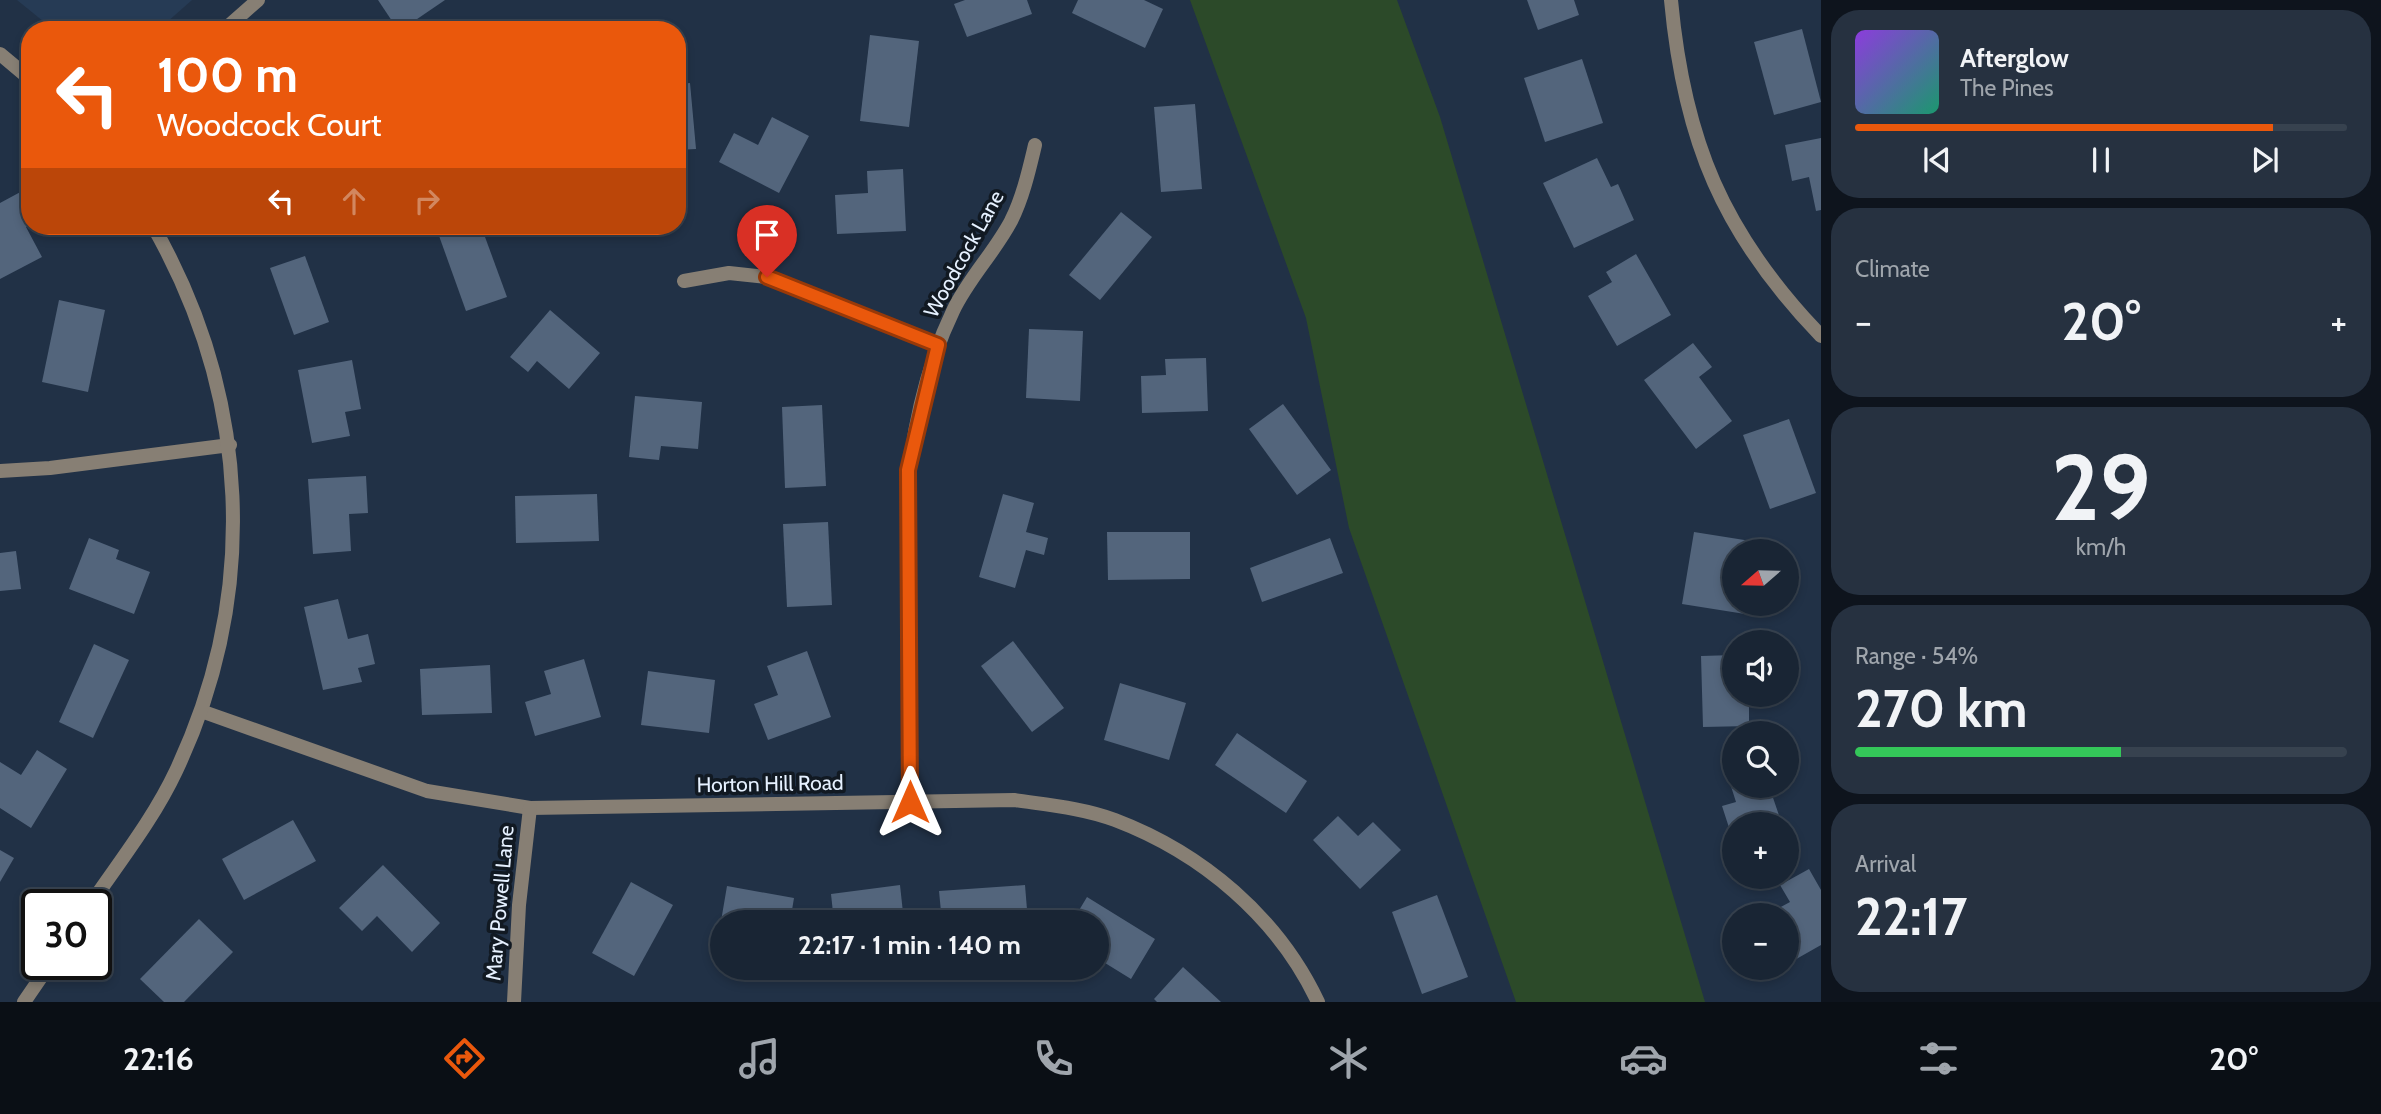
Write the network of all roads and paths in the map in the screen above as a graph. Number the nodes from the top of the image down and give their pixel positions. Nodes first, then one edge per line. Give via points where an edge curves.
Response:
1 (258, 0) edge
2 (1671, 0) edge
3 (234, 21) edge
4 (0, 54) edge
5 (21, 72) edge
6 (1035, 145) dead end
7 (158, 235) edge
8 (684, 281) dead end
9 (1821, 336) edge
10 (938, 345) junction
11 (230, 445) junction
12 (0, 471) edge
13 (201, 711) junction
14 (910, 802) junction
15 (530, 808) junction
16 (101, 889) edge
17 (39, 980) edge
18 (24, 1002) edge
19 (514, 1002) edge
20 (1318, 1002) edge

1 - 3 street
2 - 9 street via 1676,59 1689,119 1710,177 1748,247 1783,297
4 - 5 street
6 - 10 street, Woodcock Lane via 1010,221 965,289
7 - 11 street via 206,342
8 - 10 street via 729,273 767,277
10 - 14 street, Woodcock Lane via 908,470
11 - 12 street
11 - 13 street via 231,577 221,641
13 - 15 street, Horton Hill Road via 426,791
13 - 16 street via 155,810
14 - 15 street, Horton Hill Road
14 - 20 street, Horton Hill Road via 1014,800 1064,807 1113,820 1159,840 1203,866 1243,899 1279,937
15 - 19 street, Mary Powell Lane
17 - 18 street

